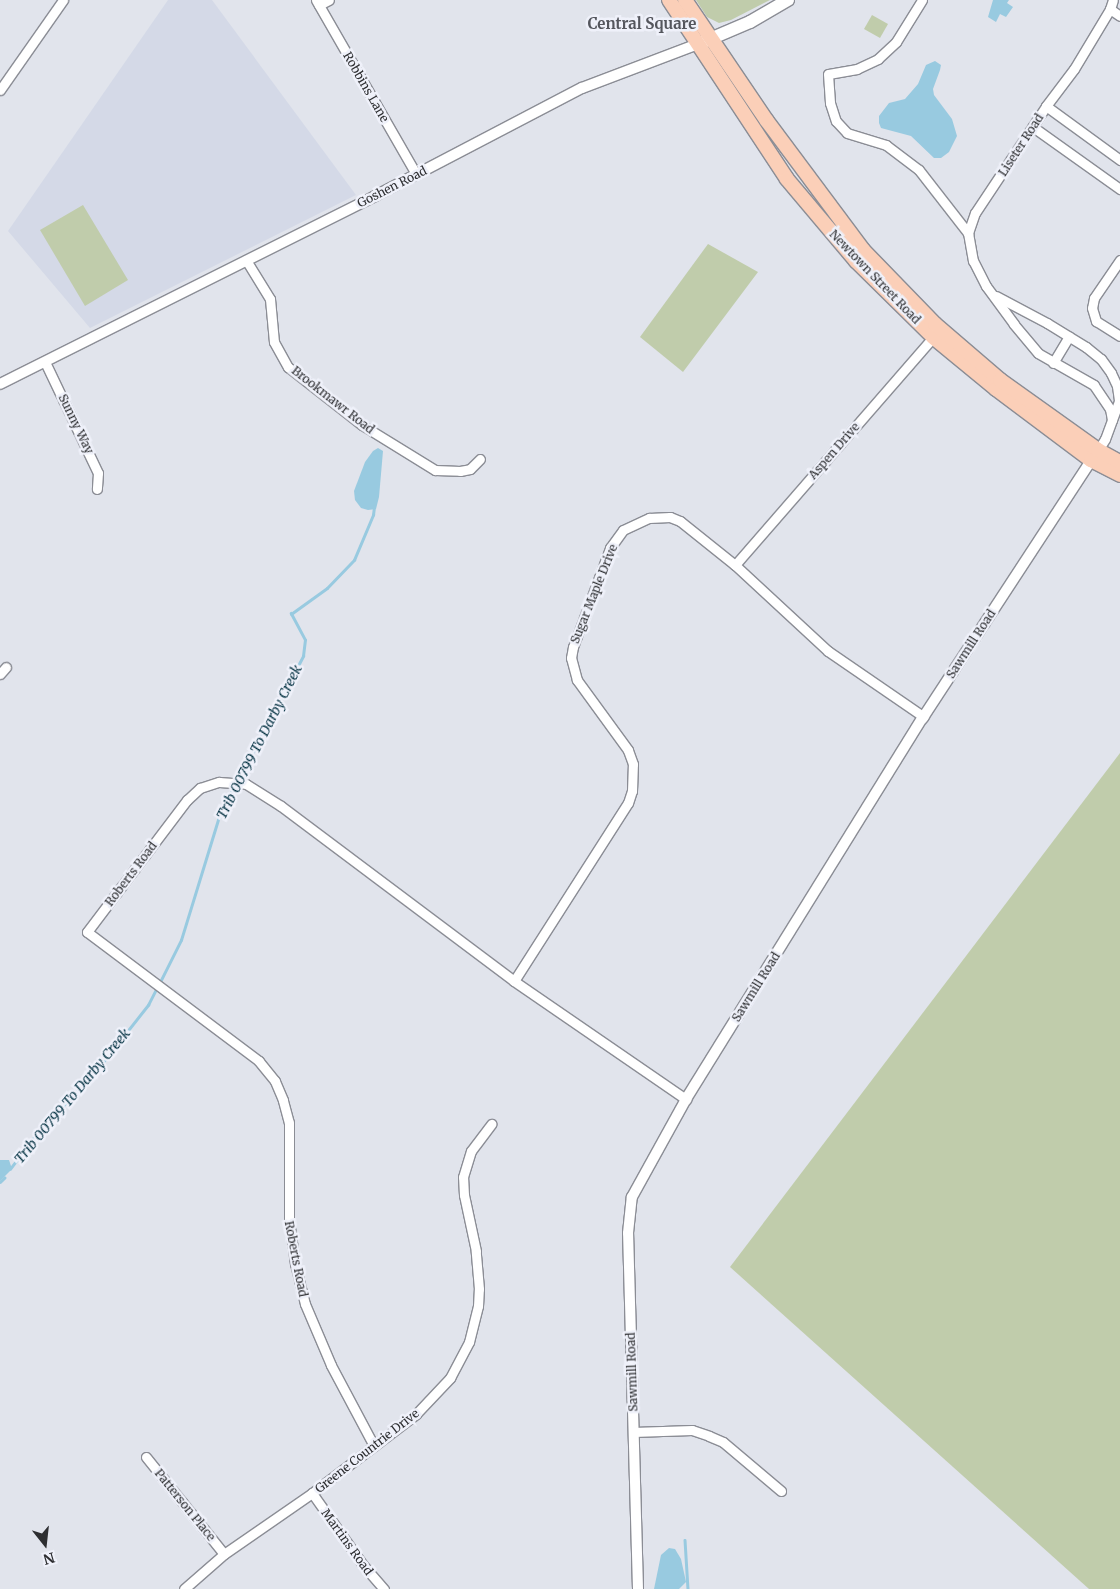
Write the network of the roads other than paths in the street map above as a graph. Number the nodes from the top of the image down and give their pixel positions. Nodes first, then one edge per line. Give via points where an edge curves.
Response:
1 (63, 0) edge
2 (329, 0) edge
3 (669, 0) edge
4 (685, 0) edge
5 (788, 0) edge
6 (922, 0) edge
7 (318, 3) edge
8 (1111, 5) edge
9 (1120, 16) edge
10 (704, 41) junction
11 (0, 90) edge
12 (1046, 106) junction
13 (1033, 128) junction
14 (1120, 160) edge
15 (416, 174) junction
16 (1120, 189) edge
17 (820, 195) junction
18 (810, 206) junction
19 (968, 233) junction
20 (246, 260) junction
21 (1120, 260) edge
22 (994, 295) junction
23 (1069, 336) junction
24 (1120, 336) edge
25 (933, 337) junction
26 (45, 362) junction
27 (1053, 363) junction
28 (0, 384) edge
29 (1112, 420) junction
30 (1094, 455) junction
31 (480, 459) dead end
32 (1120, 462) edge
33 (1120, 475) edge
34 (97, 489) dead end
35 (735, 564) junction
36 (924, 717) junction
37 (514, 981) junction
38 (686, 1099) junction
39 (491, 1124) dead end
40 (634, 1432) junction
41 (374, 1446) junction
42 (146, 1457) dead end
43 (781, 1491) dead end
44 (312, 1493) junction
45 (224, 1554) junction
46 (184, 1589) edge
47 (384, 1589) edge
48 (638, 1589) edge

1 - 11 street
2 - 7 street
3 - 10 main road, Newtown Street Road
4 - 10 main road, Newtown Street Road
5 - 10 main road, Goshen Road via 750,22
6 - 19 street via 896,42 878,58 857,69 828,74 830,103 836,121 847,133 886,145 919,170
7 - 15 street, Robbins Lane
8 - 9 street
8 - 12 street, Liseter Road via 1074,69
10 - 15 street, Goshen Road via 582,88
10 - 17 main road, Newtown Street Road
10 - 18 main road, Newtown Street Road via 788,179
12 - 13 street, Liseter Road
12 - 14 street
13 - 16 street
13 - 19 street, Liseter Road via 975,213
15 - 20 street, Goshen Road
17 - 18 main road
17 - 30 main road, Newtown Street Road via 863,250 935,324
18 - 25 main road, Newtown Street Road via 856,261
19 - 22 street via 973,261
20 - 26 street, Goshen Road
20 - 31 street, Brookmawr Road via 270,299 274,342 288,366 362,425 435,470 470,469
21 - 24 street via 1094,298 1092,308 1096,321
22 - 23 street
22 - 27 street via 1038,353
23 - 27 street
23 - 29 street via 1101,359 1111,373 1119,401
25 - 30 main road, Newtown Street Road via 996,389
25 - 35 street, Aspen Drive
26 - 28 street, Goshen Road
26 - 34 street, Sunny Way via 98,472
27 - 29 street via 1094,385 1110,409
29 - 30 street
30 - 32 main road, Newtown Street Road
30 - 33 main road, Newtown Street Road
30 - 36 street, Sawmill Road
35 - 36 street, Sugar Maple Drive via 828,651
35 - 37 street, Sugar Maple Drive via 688,526 670,517 649,518 632,525 610,548 571,658 577,680 628,750 633,764 632,790 628,803
36 - 38 street, Sawmill Road
37 - 38 street, Roberts Road
37 - 41 street, Roberts Road via 281,806 246,784 219,782 200,788 187,800 87,932 259,1061 275,1081 289,1123 289,1220 305,1304
38 - 40 street, Sawmill Road via 636,1188 629,1208
39 - 41 street, Greene Countrie Drive via 471,1151 463,1177 478,1264 479,1289 477,1314 469,1342 440,1390 416,1414
40 - 43 street via 692,1430 709,1436 723,1442
40 - 48 street, Sawmill Road
41 - 44 street, Greene Countrie Drive
42 - 45 street, Patterson Place
44 - 45 street, Greene Countrie Drive
44 - 47 street, Martins Road
45 - 46 street, Greene Countrie Drive

